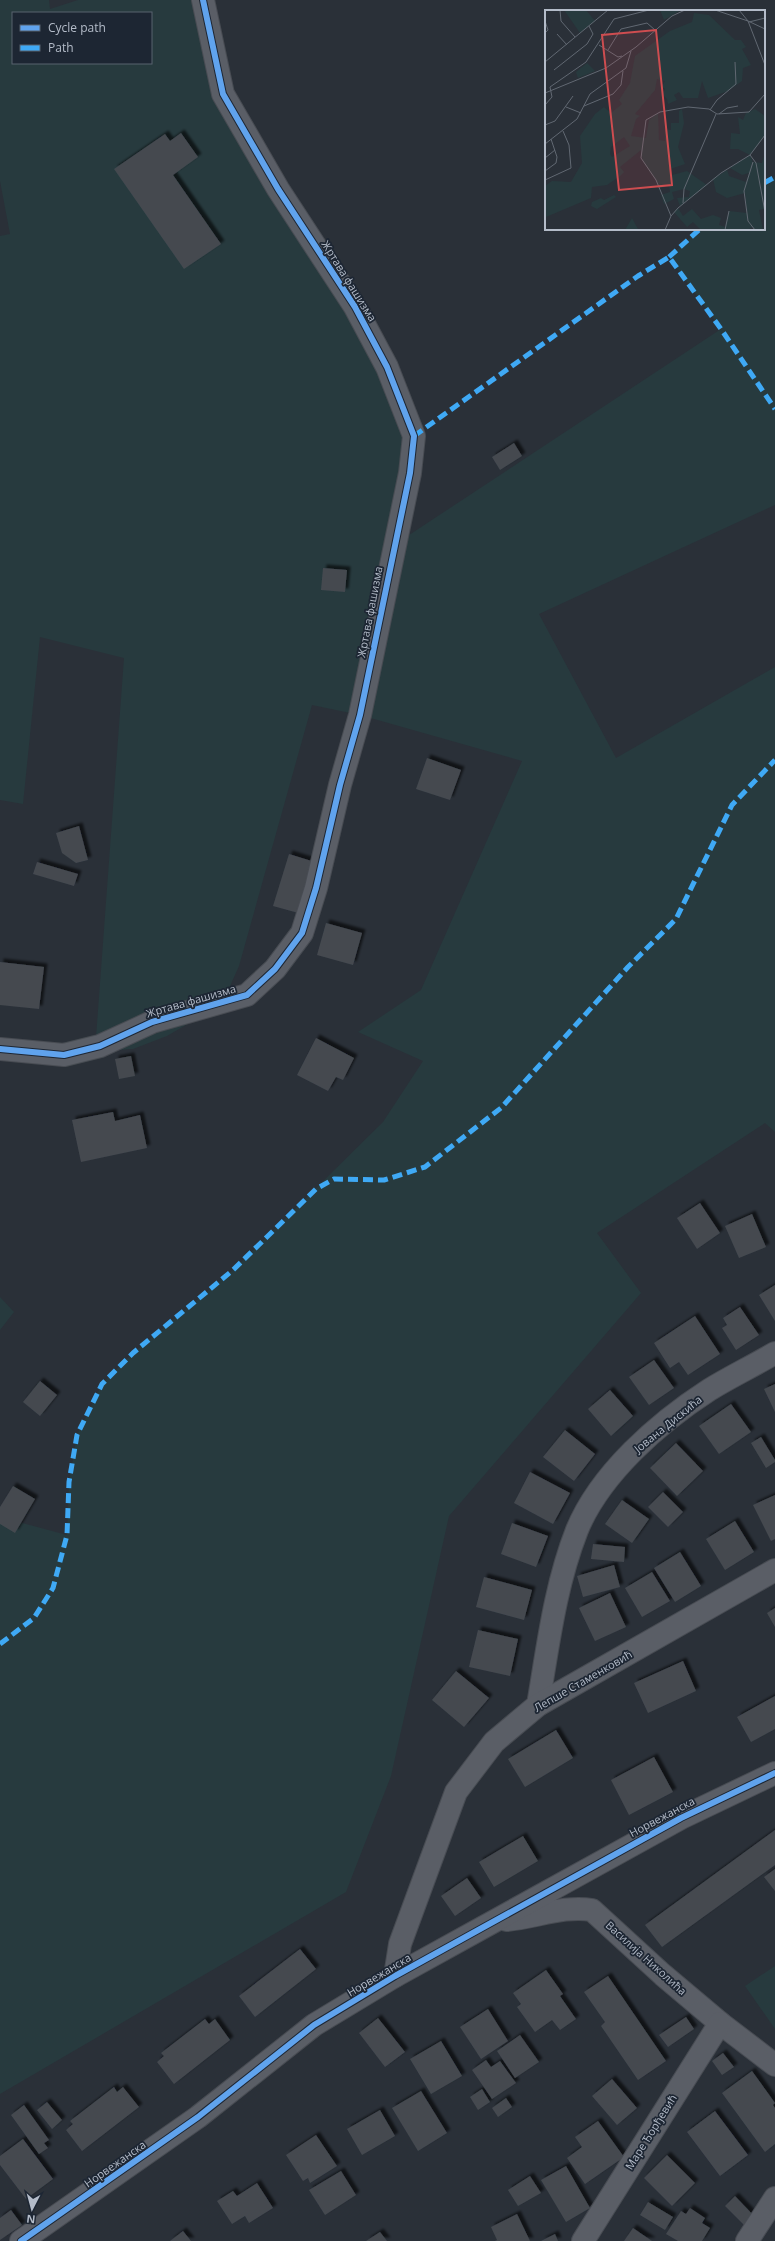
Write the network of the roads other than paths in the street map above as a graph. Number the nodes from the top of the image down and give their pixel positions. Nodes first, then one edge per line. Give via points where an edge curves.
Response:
1 (203, 0) edge
2 (0, 1050) edge
3 (775, 1353) edge
4 (775, 1570) edge
5 (538, 1705) junction
6 (775, 1773) edge
7 (497, 1920) junction
8 (395, 1976) junction
9 (720, 2023) junction
10 (775, 2065) edge
11 (775, 2198) edge
12 (21, 2241) edge
13 (583, 2241) edge
14 (747, 2241) edge

1 - 2 street, Жртава фашизма via 226,100 278,189 355,307 387,367 414,436 410,473 360,715 302,933 275,969 247,996 152,1022 100,1046 64,1055
3 - 5 street, Јована Дискића via 708,1391 652,1434 628,1457 589,1506 577,1530 557,1593
4 - 5 street, Лепше Стаменковић
5 - 8 street, Лепше Стаменковић via 494,1742 456,1792 400,1944
6 - 7 street, Норвежанска via 681,1818
7 - 8 street, Норвежанска
7 - 9 street, Василија Николића via 524,1919 581,1908 592,1910
8 - 12 street, Норвежанска via 314,2026 198,2117
9 - 10 street, Василија Николића
9 - 13 street, Маре Ђорђевић
11 - 14 street

